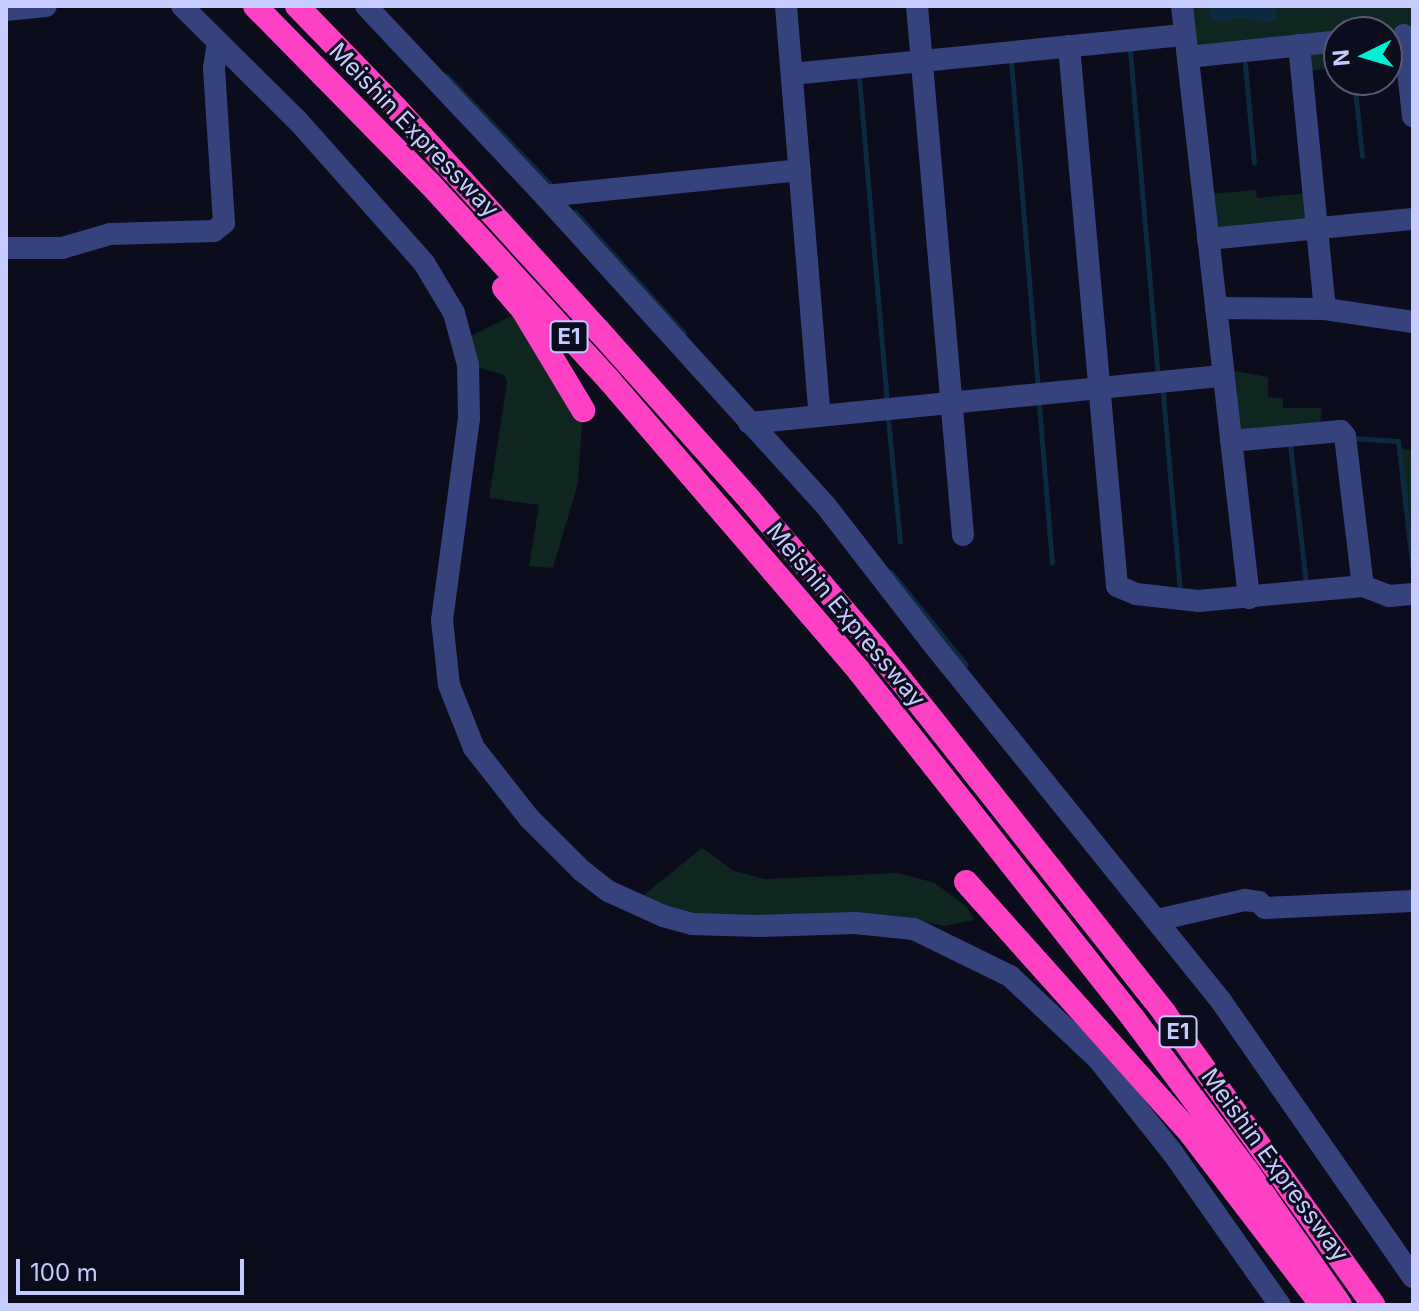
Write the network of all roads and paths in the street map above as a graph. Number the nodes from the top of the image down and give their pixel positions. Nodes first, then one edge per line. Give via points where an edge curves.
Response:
1 (46, 6) edge
2 (182, 6) edge
3 (366, 6) edge
4 (786, 6) edge
5 (917, 6) edge
6 (1182, 6) edge
7 (300, 9) edge
8 (6, 10) edge
9 (259, 11) edge
10 (218, 43) junction
11 (1323, 43) edge
12 (1299, 45) junction
13 (1069, 46) junction
14 (1187, 46) junction
15 (1403, 48) edge
16 (922, 61) junction
17 (792, 74) junction
18 (1413, 110) edge
19 (800, 170) junction
20 (430, 184) junction
21 (545, 196) junction
22 (1413, 219) edge
23 (1317, 229) junction
24 (1208, 239) junction
25 (6, 248) edge
26 (1216, 308) junction
27 (1325, 309) junction
28 (1413, 322) edge
29 (1224, 376) junction
30 (1100, 388) junction
31 (952, 403) junction
32 (583, 410) dead end
33 (820, 416) junction
34 (749, 423) junction
35 (1231, 441) junction
36 (963, 535) dead end
37 (1363, 586) junction
38 (1413, 594) edge
39 (1249, 598) junction
40 (966, 882) dead end
41 (1413, 901) edge
42 (1157, 920) junction
43 (1413, 1277) edge
44 (1280, 1305) edge
45 (1321, 1305) edge
46 (1340, 1305) edge
47 (1373, 1305) edge

1 - 8 street
2 - 10 street
3 - 21 street
4 - 17 street
5 - 16 street
6 - 14 street
7 - 47 highway, Meishin Expressway / E1 via 620,353 891,667 1165,1014
9 - 20 highway, Meishin Expressway / E1
10 - 25 street via 214,68 224,223 214,231 110,234 62,248
10 - 44 street via 298,121 424,263 454,313 468,365 469,418 442,620 449,685 474,748 529,818 608,891 663,916 692,924 855,923 914,929 1010,976 1098,1059 1172,1152
11 - 12 street
12 - 14 street
12 - 23 street
13 - 14 street
13 - 16 street
13 - 30 street
14 - 24 street
15 - 18 street
16 - 17 street
16 - 31 street
17 - 19 street
19 - 21 street
19 - 33 street
20 - 32 highway via 455,233 523,310
20 - 46 highway, Meishin Expressway / E1 via 609,380 859,671 1209,1120
21 - 34 street
22 - 23 street
23 - 24 street
23 - 27 street
24 - 26 street
26 - 27 street
26 - 29 street
27 - 28 street
29 - 30 street
29 - 35 street
30 - 31 street
30 - 39 street via 1117,586 1176,601
31 - 33 street
31 - 36 street
33 - 34 street
34 - 42 street via 826,506
35 - 37 street via 1341,431
35 - 39 street
37 - 38 street via 1389,596
37 - 39 street
40 - 45 highway via 1191,1134
41 - 42 street via 1265,908 1245,900
42 - 43 street via 1221,1001

